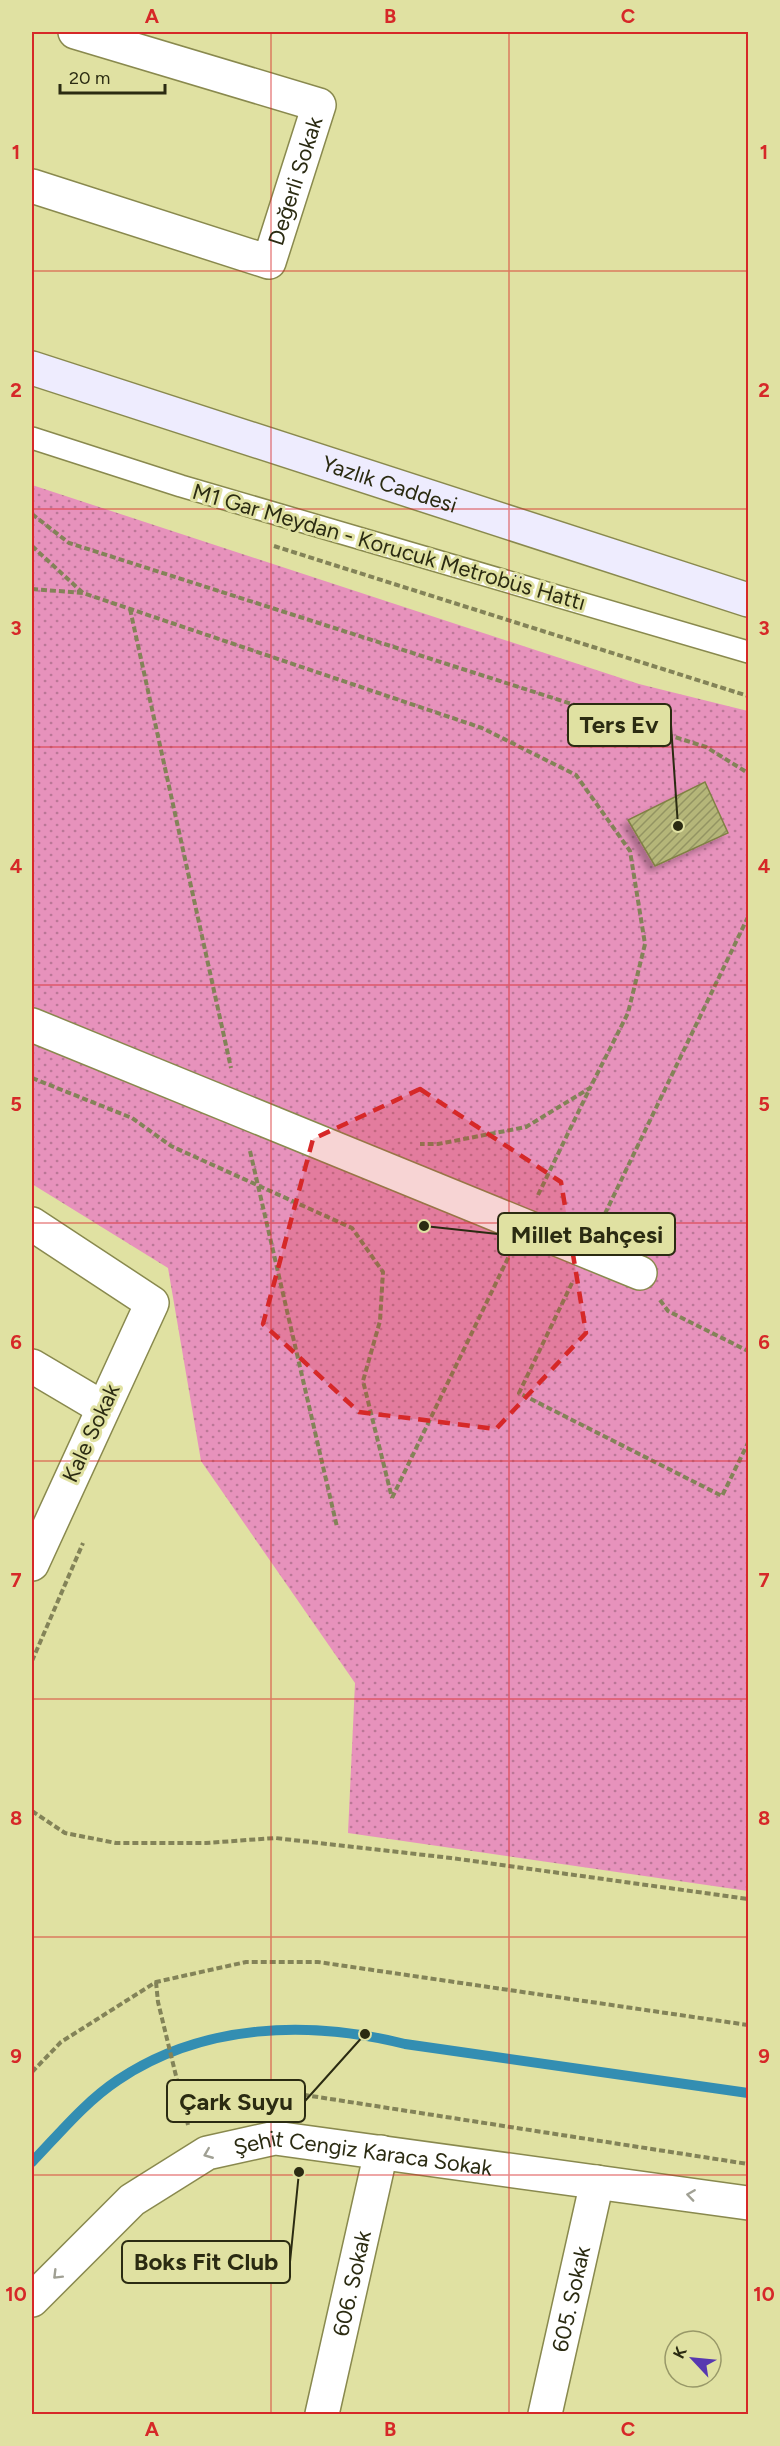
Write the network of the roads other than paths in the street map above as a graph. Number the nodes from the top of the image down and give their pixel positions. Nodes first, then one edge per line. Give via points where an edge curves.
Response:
1 (75, 32) edge
2 (32, 186) edge
3 (32, 368) edge
4 (32, 438) edge
5 (748, 600) edge
6 (748, 652) edge
7 (32, 1025) edge
8 (32, 1224) edge
9 (640, 1273) road end
10 (32, 1366) edge
11 (103, 1408) junction
12 (32, 1563) edge
13 (381, 2152) junction
14 (597, 2182) junction
15 (748, 2203) edge
16 (32, 2300) edge
17 (321, 2415) edge
18 (545, 2415) edge

1 - 2 street, Değerli Sokak via 319,105 269,262
3 - 5 main road, Yazlık Caddesi
4 - 6 lane, M1 Gar Meydan - Korucuk Metrobüs Hattı via 192,490
7 - 9 street
8 - 11 street, Kale Sokak via 152,1303
10 - 11 street
11 - 12 street, Kale Sokak
13 - 14 street, Şehit Cengiz Karaca Sokak
13 -> 16 street, Şehit Cengiz Karaca Sokak via 275,2138 207,2152 132,2200
13 - 17 street, 606. Sokak
15 -> 14 street, Şehit Cengiz Karaca Sokak
14 - 18 street, 605. Sokak

